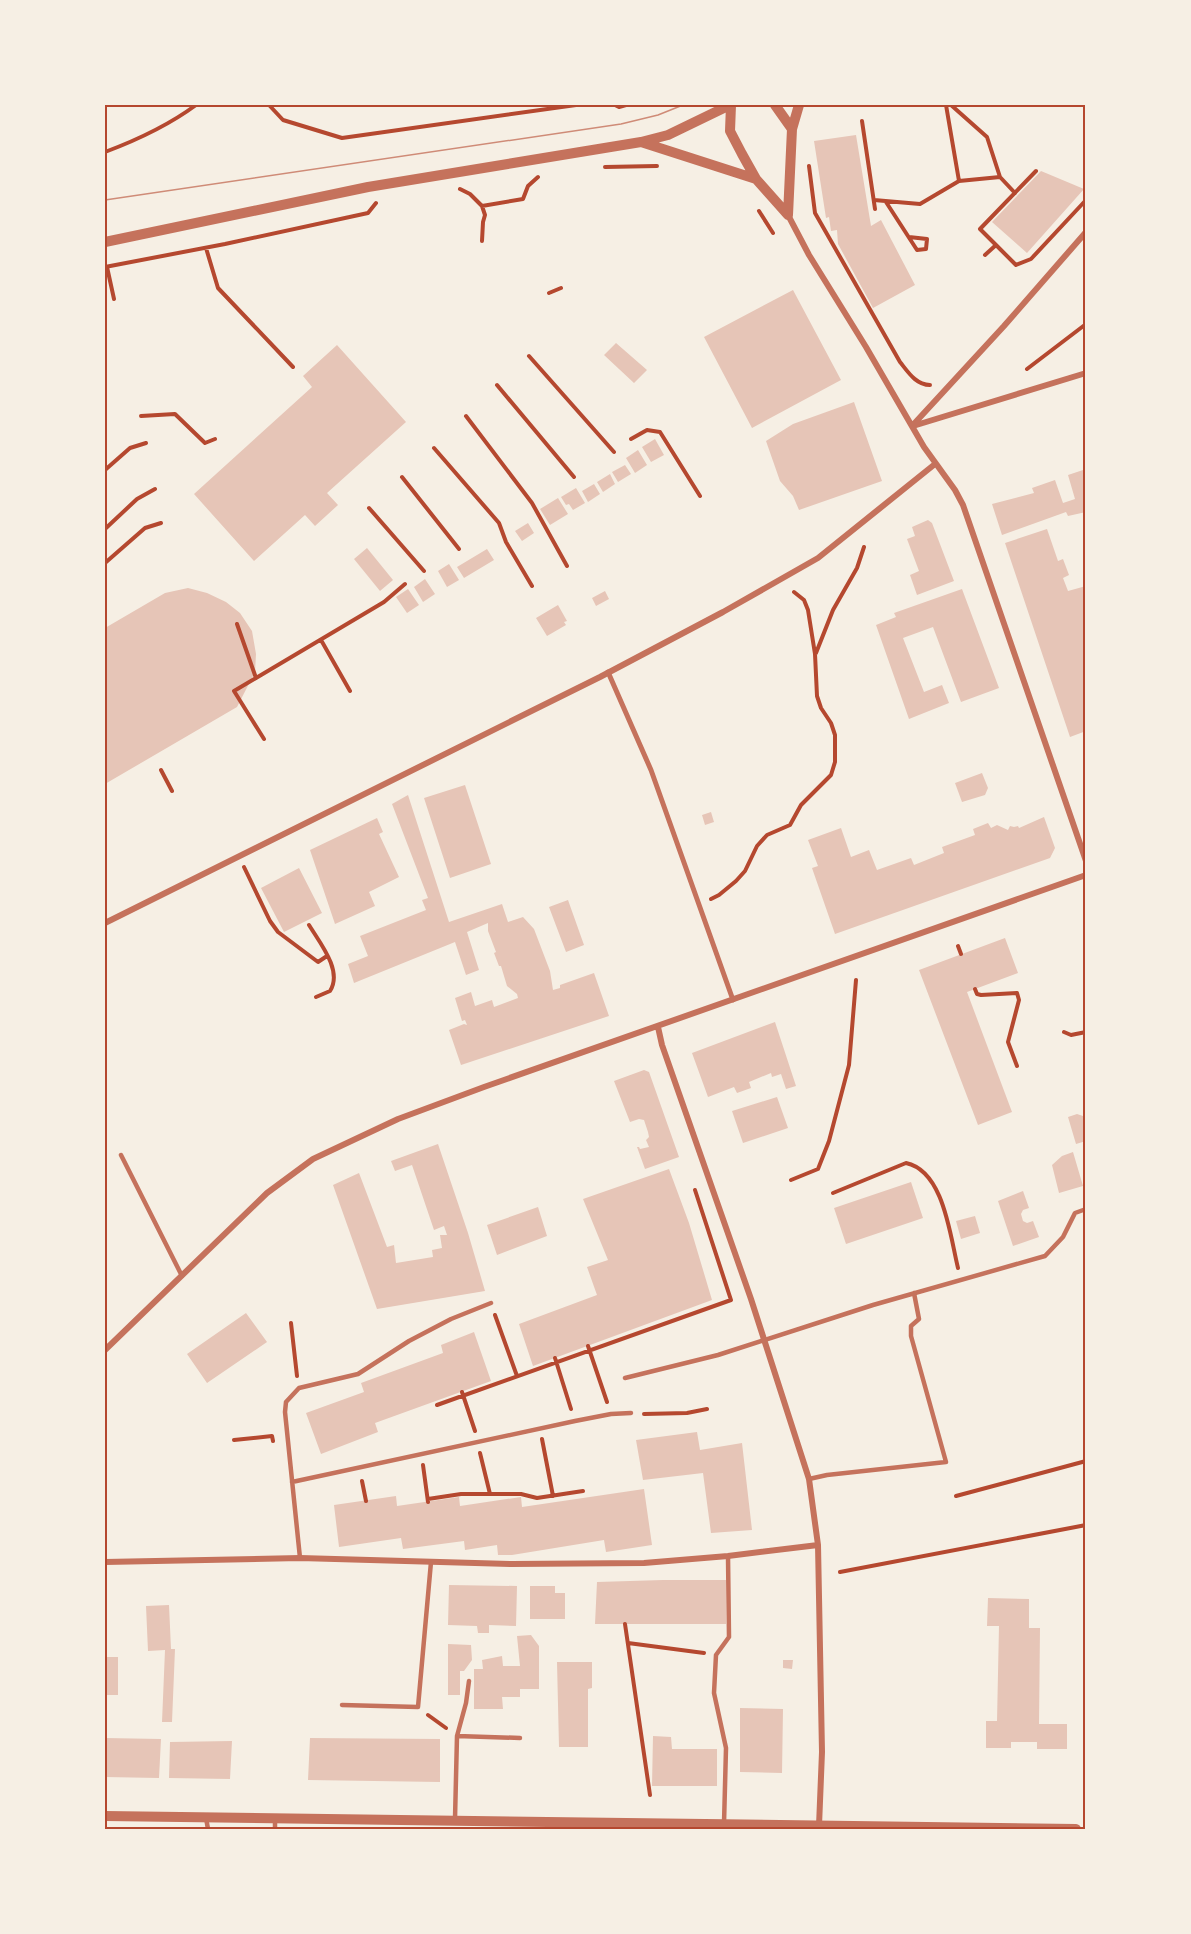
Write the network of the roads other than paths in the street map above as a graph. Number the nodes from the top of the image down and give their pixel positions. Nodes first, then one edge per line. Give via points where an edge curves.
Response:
1 (730, 105) edge
2 (775, 105) edge
3 (798, 105) edge
4 (792, 129) junction
5 (641, 142) junction
6 (756, 179) junction
7 (788, 215) junction
8 (1086, 232) edge
9 (105, 242) edge
10 (1086, 373) edge
11 (912, 426) junction
12 (934, 464) junction
13 (608, 672) junction
14 (1086, 861) edge
15 (1086, 875) edge
16 (105, 923) edge
17 (733, 1000) junction
18 (658, 1027) junction
19 (121, 1155) dead end
20 (1086, 1209) edge
21 (182, 1276) junction
22 (914, 1293) junction
23 (491, 1303) road end
24 (764, 1339) junction
25 (105, 1350) edge
26 (626, 1378) dead end
27 (631, 1413) road end
28 (809, 1479) junction
29 (292, 1482) junction
30 (818, 1545) junction
31 (728, 1556) junction
32 (300, 1558) junction
33 (105, 1562) edge
34 (431, 1562) junction
35 (469, 1681) dead end
36 (342, 1705) dead end
37 (457, 1736) junction
38 (520, 1738) dead end
39 (105, 1816) edge
40 (455, 1822) junction
41 (207, 1823) edge
42 (275, 1824) edge
43 (724, 1824) junction
44 (427, 1825) edge
45 (818, 1827) edge
46 (1076, 1829) edge

1 - 5 street via 668,135
1 - 6 street via 730,131
2 - 4 street
3 - 4 street
4 - 7 street
5 - 6 street
5 - 9 street via 368,188
6 - 7 street
7 - 11 street
8 - 11 street
10 - 11 street
11 - 12 street
12 - 13 street via 818,558
12 - 14 street via 963,505
13 - 16 street
13 - 17 street via 651,770
15 - 17 street
17 - 18 street
18 - 21 street via 398,1119 313,1159 267,1193
18 - 24 street
19 - 21 lane
20 - 22 lane via 1076,1213 1045,1256
21 - 25 street
22 - 24 lane
22 - 28 lane via 919,1319 911,1326 911,1336 946,1462
23 - 29 lane via 409,1341 358,1374 299,1388 286,1402 285,1412
24 - 26 lane
24 - 28 street
27 - 29 lane via 574,1421
28 - 30 street
29 - 32 lane
30 - 31 street
30 - 45 street via 822,1752
31 - 34 street via 644,1563
31 - 43 lane via 729,1637 716,1655 714,1693 726,1748
32 - 33 street
32 - 34 street
34 - 36 lane via 418,1707
35 - 37 lane
37 - 38 lane
37 - 40 lane
39 - 41 street
40 - 43 street
40 - 44 street
41 - 42 street
42 - 44 street
43 - 45 street
45 - 46 street

